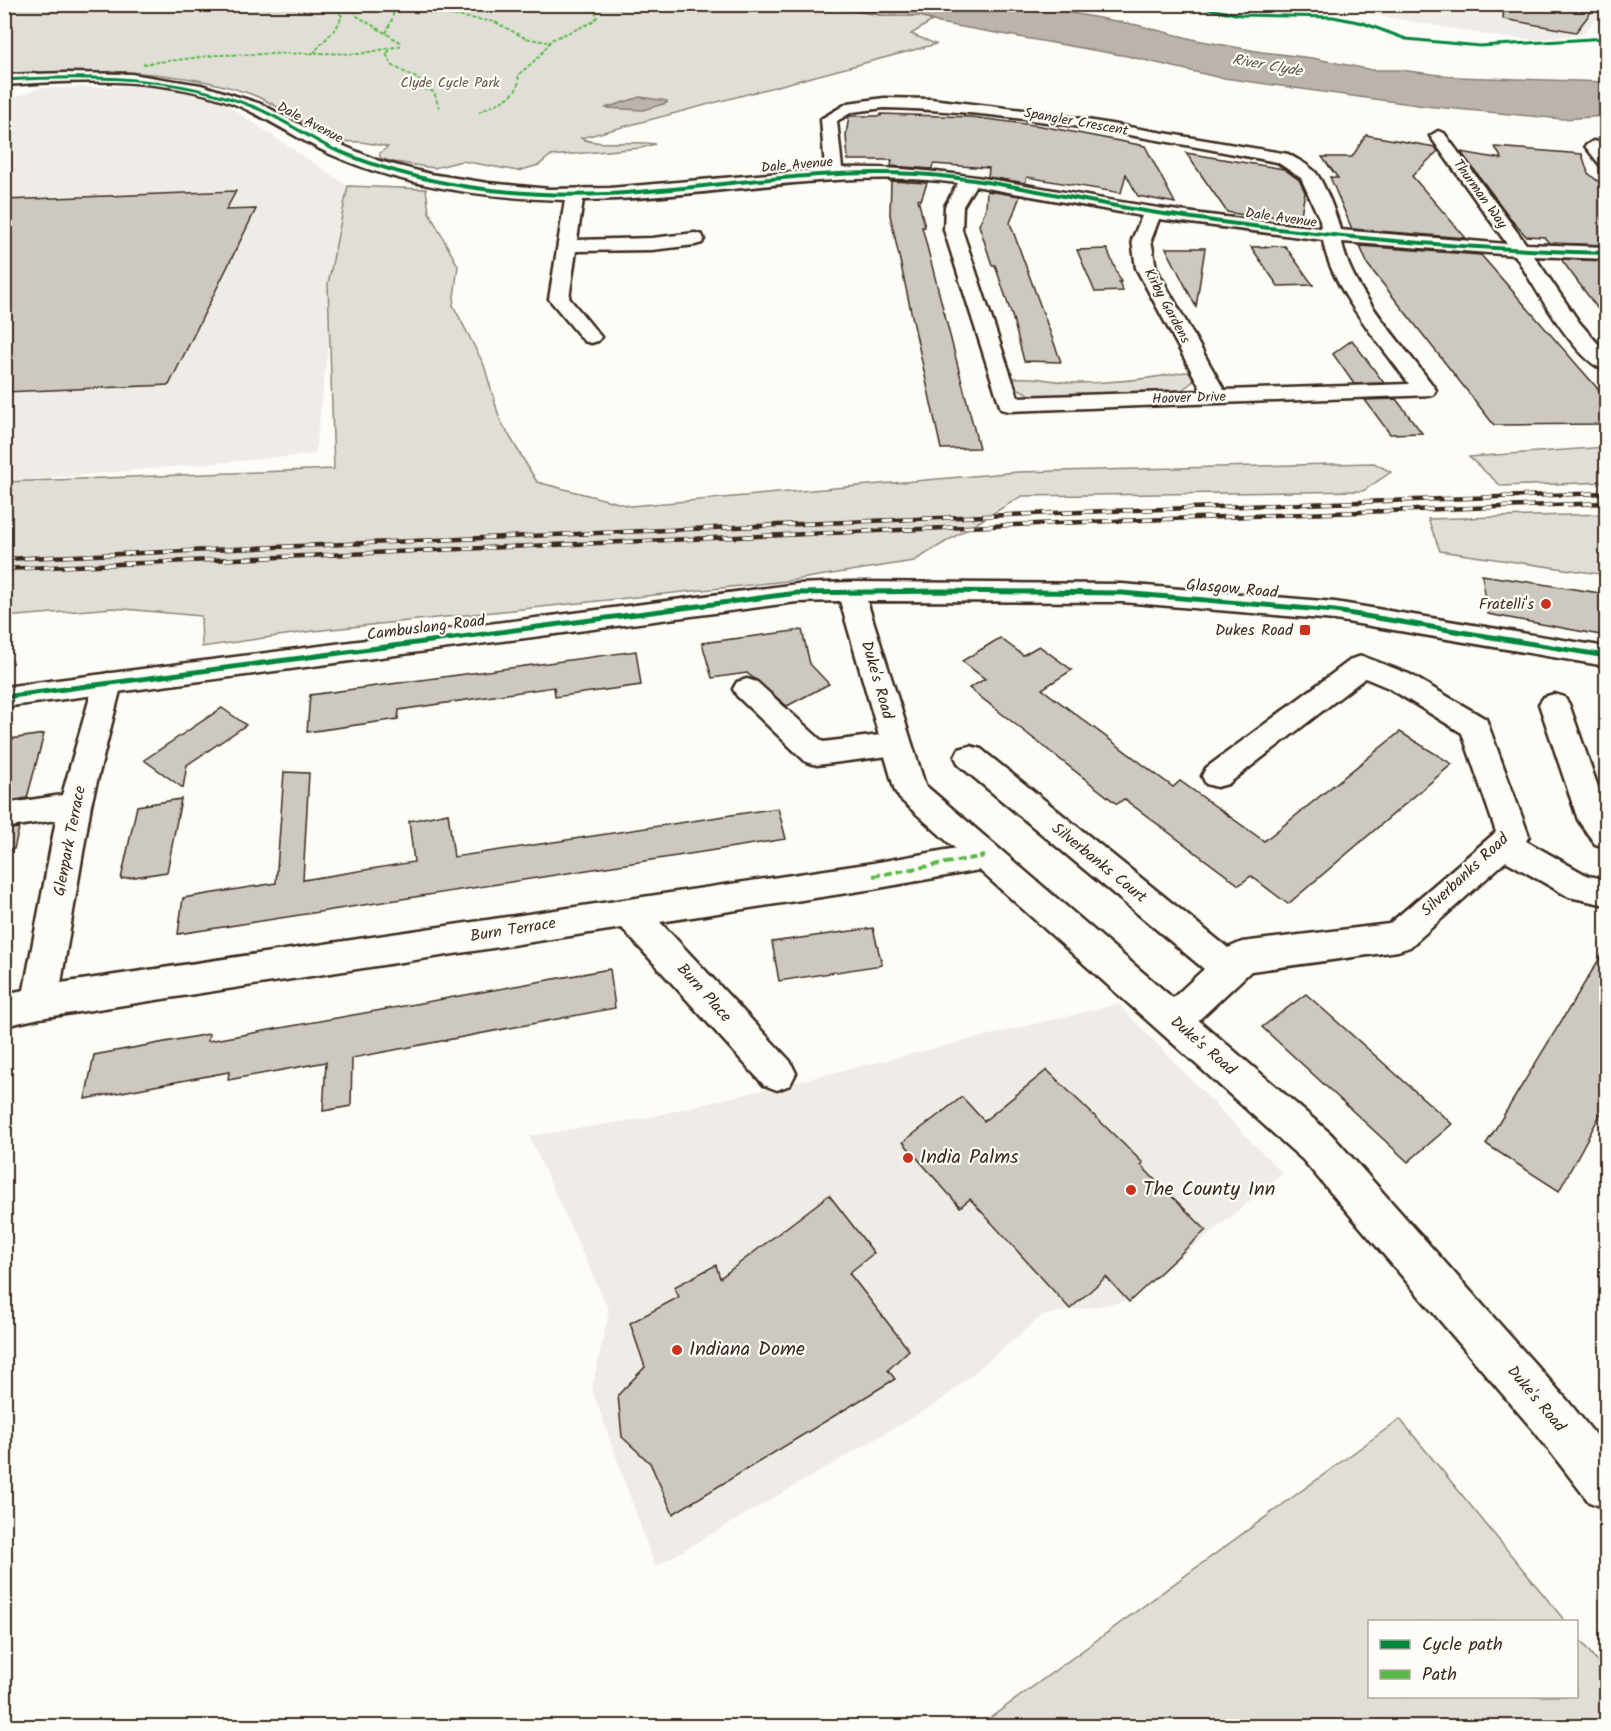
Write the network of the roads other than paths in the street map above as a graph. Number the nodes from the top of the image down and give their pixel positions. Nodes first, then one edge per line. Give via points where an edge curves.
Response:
1 (4, 80) edge
2 (1438, 136) dead end
3 (1593, 146) dead end
4 (1606, 161) edge
5 (834, 173) junction
6 (969, 180) junction
7 (575, 194) junction
8 (1153, 213) junction
9 (1331, 237) junction
10 (695, 239) dead end
11 (567, 246) junction
12 (1522, 252) junction
13 (1606, 253) edge
14 (591, 338) dead end
15 (1606, 364) edge
16 (1217, 397) junction
17 (851, 591) junction
18 (1606, 656) edge
19 (108, 683) junction
20 (747, 689) dead end
21 (4, 697) edge
22 (1554, 704) dead end
23 (896, 744) junction
24 (970, 757) dead end
25 (1217, 776) dead end
26 (75, 804) junction
27 (4, 816) edge
28 (1606, 835) edge
29 (1504, 844) junction
30 (985, 856) junction
31 (1606, 892) edge
32 (630, 913) junction
33 (1229, 969) junction
34 (40, 1002) junction
35 (4, 1010) edge
36 (1174, 1020) junction
37 (777, 1073) dead end
38 (1606, 1485) edge

1 - 7 street, Dale Avenue via 92,77 185,87 255,106 340,152 393,171 466,186
2 - 12 street, Thurman Way
3 - 4 street
5 - 6 street, Dale Avenue via 918,174
5 - 7 street, Dale Avenue via 629,193
5 - 9 street, Spangler Crescent via 828,128 829,119 838,109 869,104 966,106 1282,158 1310,176 1329,220
6 - 8 street, Dale Avenue
6 - 16 street, Hoover Drive via 954,206 954,230 1010,404
7 - 11 street
8 - 9 street, Dale Avenue
8 - 16 street, Kirby Gardens via 1139,246 1146,268
9 - 12 street, Dale Avenue
9 - 16 street, Hoover Drive via 1335,258 1354,293 1425,390
10 - 11 street
11 - 14 street via 559,298
12 - 13 street, Dale Avenue
12 - 15 street, Thurman Way via 1576,332
17 - 18 street, Glasgow Road via 1122,593 1335,611
17 - 19 street, Cambuslang Road via 797,593
17 - 23 street, Duke's Road
19 - 21 street, Cambuslang Road
19 - 26 street, Glenpark Terrace
20 - 23 street via 817,754
22 - 28 street via 1594,820
23 - 30 street, Duke's Road via 911,791
24 - 33 street, Silverbanks Court
25 - 29 street, Silverbanks Road via 1362,666 1400,681 1474,727 1513,836
26 - 27 street
26 - 34 street, Glenpark Terrace
29 - 31 street via 1581,888
29 - 33 street, Silverbanks Road via 1398,937 1242,957
30 - 32 street, Burn Terrace
30 - 36 street, Duke's Road
32 - 34 street, Burn Terrace
32 - 37 street, Burn Place
33 - 36 street, Silverbanks Road
34 - 35 street, Burn Terrace
36 - 38 street, Duke's Road via 1317,1147 1551,1416

